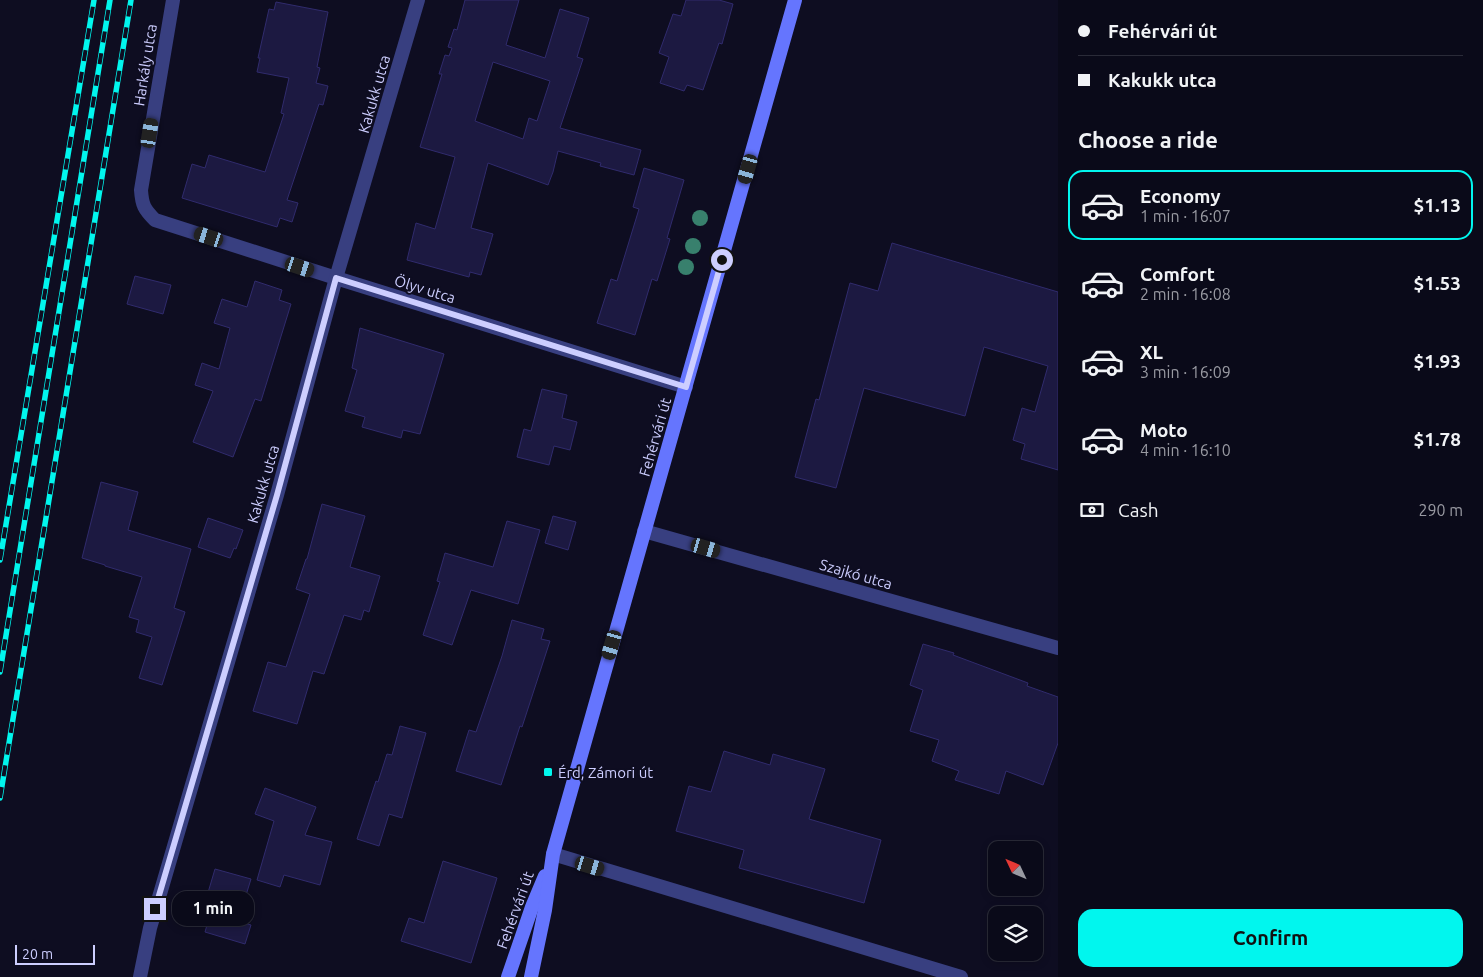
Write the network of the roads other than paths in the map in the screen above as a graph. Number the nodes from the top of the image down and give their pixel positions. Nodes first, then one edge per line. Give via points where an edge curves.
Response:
1 (172, 0) edge
2 (418, 0) edge
3 (795, 0) edge
4 (155, 220) joint
5 (336, 278) junction
6 (686, 387) junction
7 (644, 531) junction
8 (1058, 648) edge
9 (554, 854) junction
10 (140, 977) edge
11 (508, 977) edge
12 (531, 977) edge
13 (961, 977) edge

1 - 4 street, Harkály utca via 141,190 142,206
2 - 5 street, Kakukk utca
3 - 6 main road, Fehérvári út
4 - 5 street, Ölyv utca
5 - 6 street, Ölyv utca
5 - 10 street, Kakukk utca via 277,495 150,928
6 - 7 main road, Fehérvári út
7 - 8 street, Szajkó utca
7 - 9 main road, Fehérvári út
9 - 11 main road, Fehérvári út
9 - 12 main road, Fehérvári út
9 - 13 street

